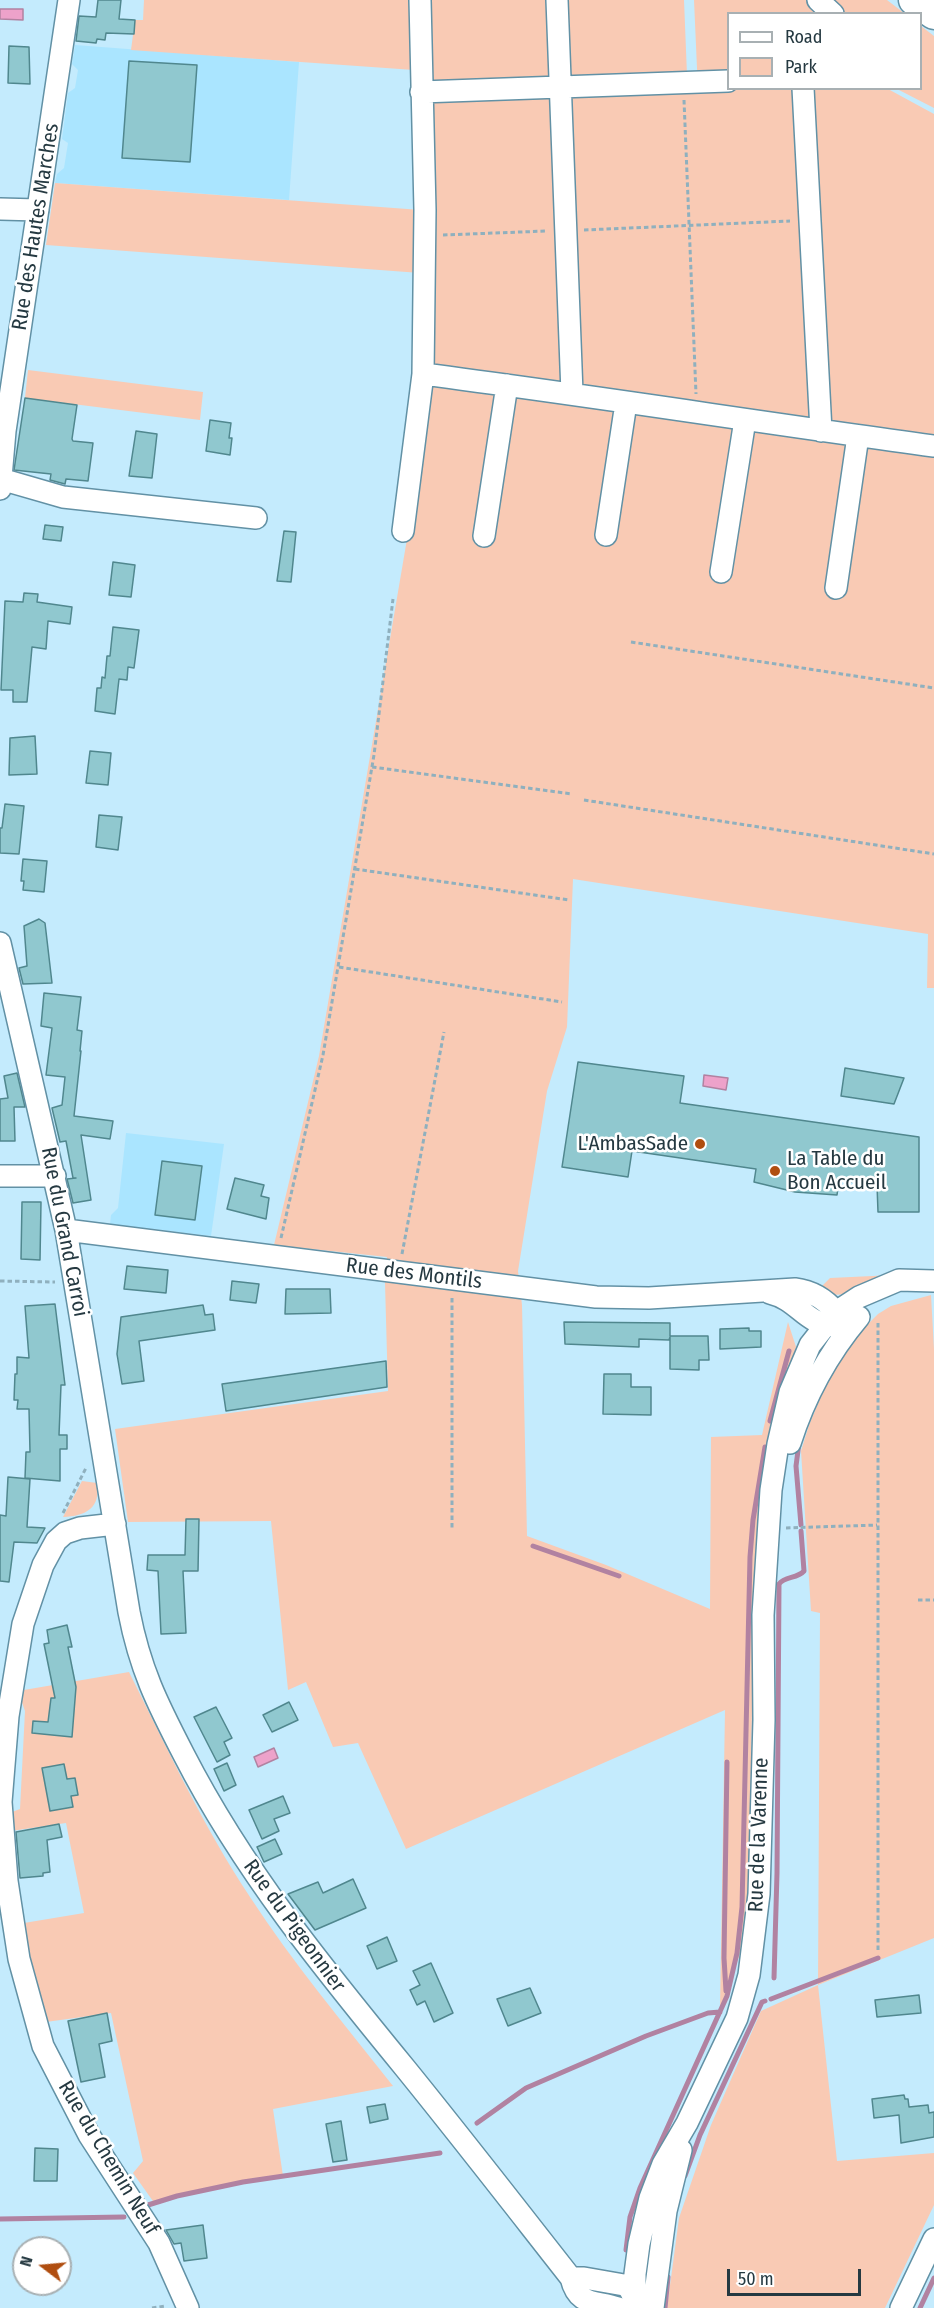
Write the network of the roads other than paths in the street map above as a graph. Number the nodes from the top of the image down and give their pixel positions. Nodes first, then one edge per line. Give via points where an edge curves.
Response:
1 (69, 0) edge
2 (420, 0) edge
3 (557, 0) edge
4 (818, 0) edge
5 (914, 0) edge
6 (831, 12) edge
7 (934, 14) edge
8 (727, 81) edge
9 (560, 87) junction
10 (803, 90) edge
11 (421, 92) junction
12 (0, 209) edge
13 (38, 210) junction
14 (423, 374) junction
15 (507, 385) junction
16 (572, 393) junction
17 (626, 403) junction
18 (744, 420) junction
19 (821, 431) junction
20 (858, 436) junction
21 (934, 446) edge
22 (0, 484) edge
23 (256, 519) dead end
24 (403, 531) dead end
25 (606, 535) dead end
26 (484, 536) dead end
27 (721, 572) dead end
28 (836, 588) dead end
29 (0, 943) edge
30 (0, 1176) edge
31 (55, 1176) junction
32 (66, 1230) junction
33 (934, 1282) edge
34 (764, 1291) junction
35 (801, 1312) junction
36 (868, 1318) junction
37 (831, 1321) junction
38 (810, 1345) junction
39 (798, 1418) junction
40 (115, 1524) junction
41 (769, 1531) junction
42 (934, 2239) edge
43 (637, 2306) edge
44 (188, 2308) edge
45 (901, 2308) edge

1 - 13 street, Rue des Hautes Marches
2 - 11 street
3 - 9 street
4 - 6 street
5 - 7 highway
8 - 9 street
9 - 11 street
9 - 16 street
10 - 19 street
11 - 14 street
12 - 13 street
13 - 22 street, Rue des Hautes Marches
14 - 15 street
14 - 24 street
15 - 16 street
15 - 26 street
16 - 17 street
17 - 18 street
17 - 25 street
18 - 19 street
18 - 27 street
19 - 20 street
20 - 21 street
20 - 28 street
22 - 23 street via 63,497
29 - 31 street, Rue du Grand Carroi
30 - 31 street
31 - 32 street, Rue du Grand Carroi
32 - 34 street, Rue des Montils via 596,1297
32 - 40 street, Rue du Grand Carroi
33 - 36 street via 894,1293 869,1308
33 - 37 street via 899,1280 859,1297
34 - 35 street, Rue des Montils via 789,1299
34 - 37 street, Rue des Montils via 801,1290 823,1299
35 - 37 street, Rue des Montils
35 - 38 street via 809,1326
36 - 37 street via 851,1324
36 - 39 street, Rue de la Varenne via 833,1350
37 - 38 street, Rue de la Varenne
37 - 39 street via 834,1335 805,1383
38 - 41 street, Rue de la Varenne via 783,1419 771,1490
39 - 41 street, Rue de la Varenne via 779,1477
40 - 43 street, Rue du Pigeonnier via 129,1612 153,1694 203,1793 258,1880 571,2278 624,2285
40 - 44 street, Rue du Chemin Neuf via 80,1528 56,1541 22,1624 8,1716 1,1802 7,1881 19,1959 43,2046 89,2135 159,2243
41 - 43 street, Rue de la Varenne via 763,1615 759,1894 749,1975 737,2018 687,2123
42 - 45 street

